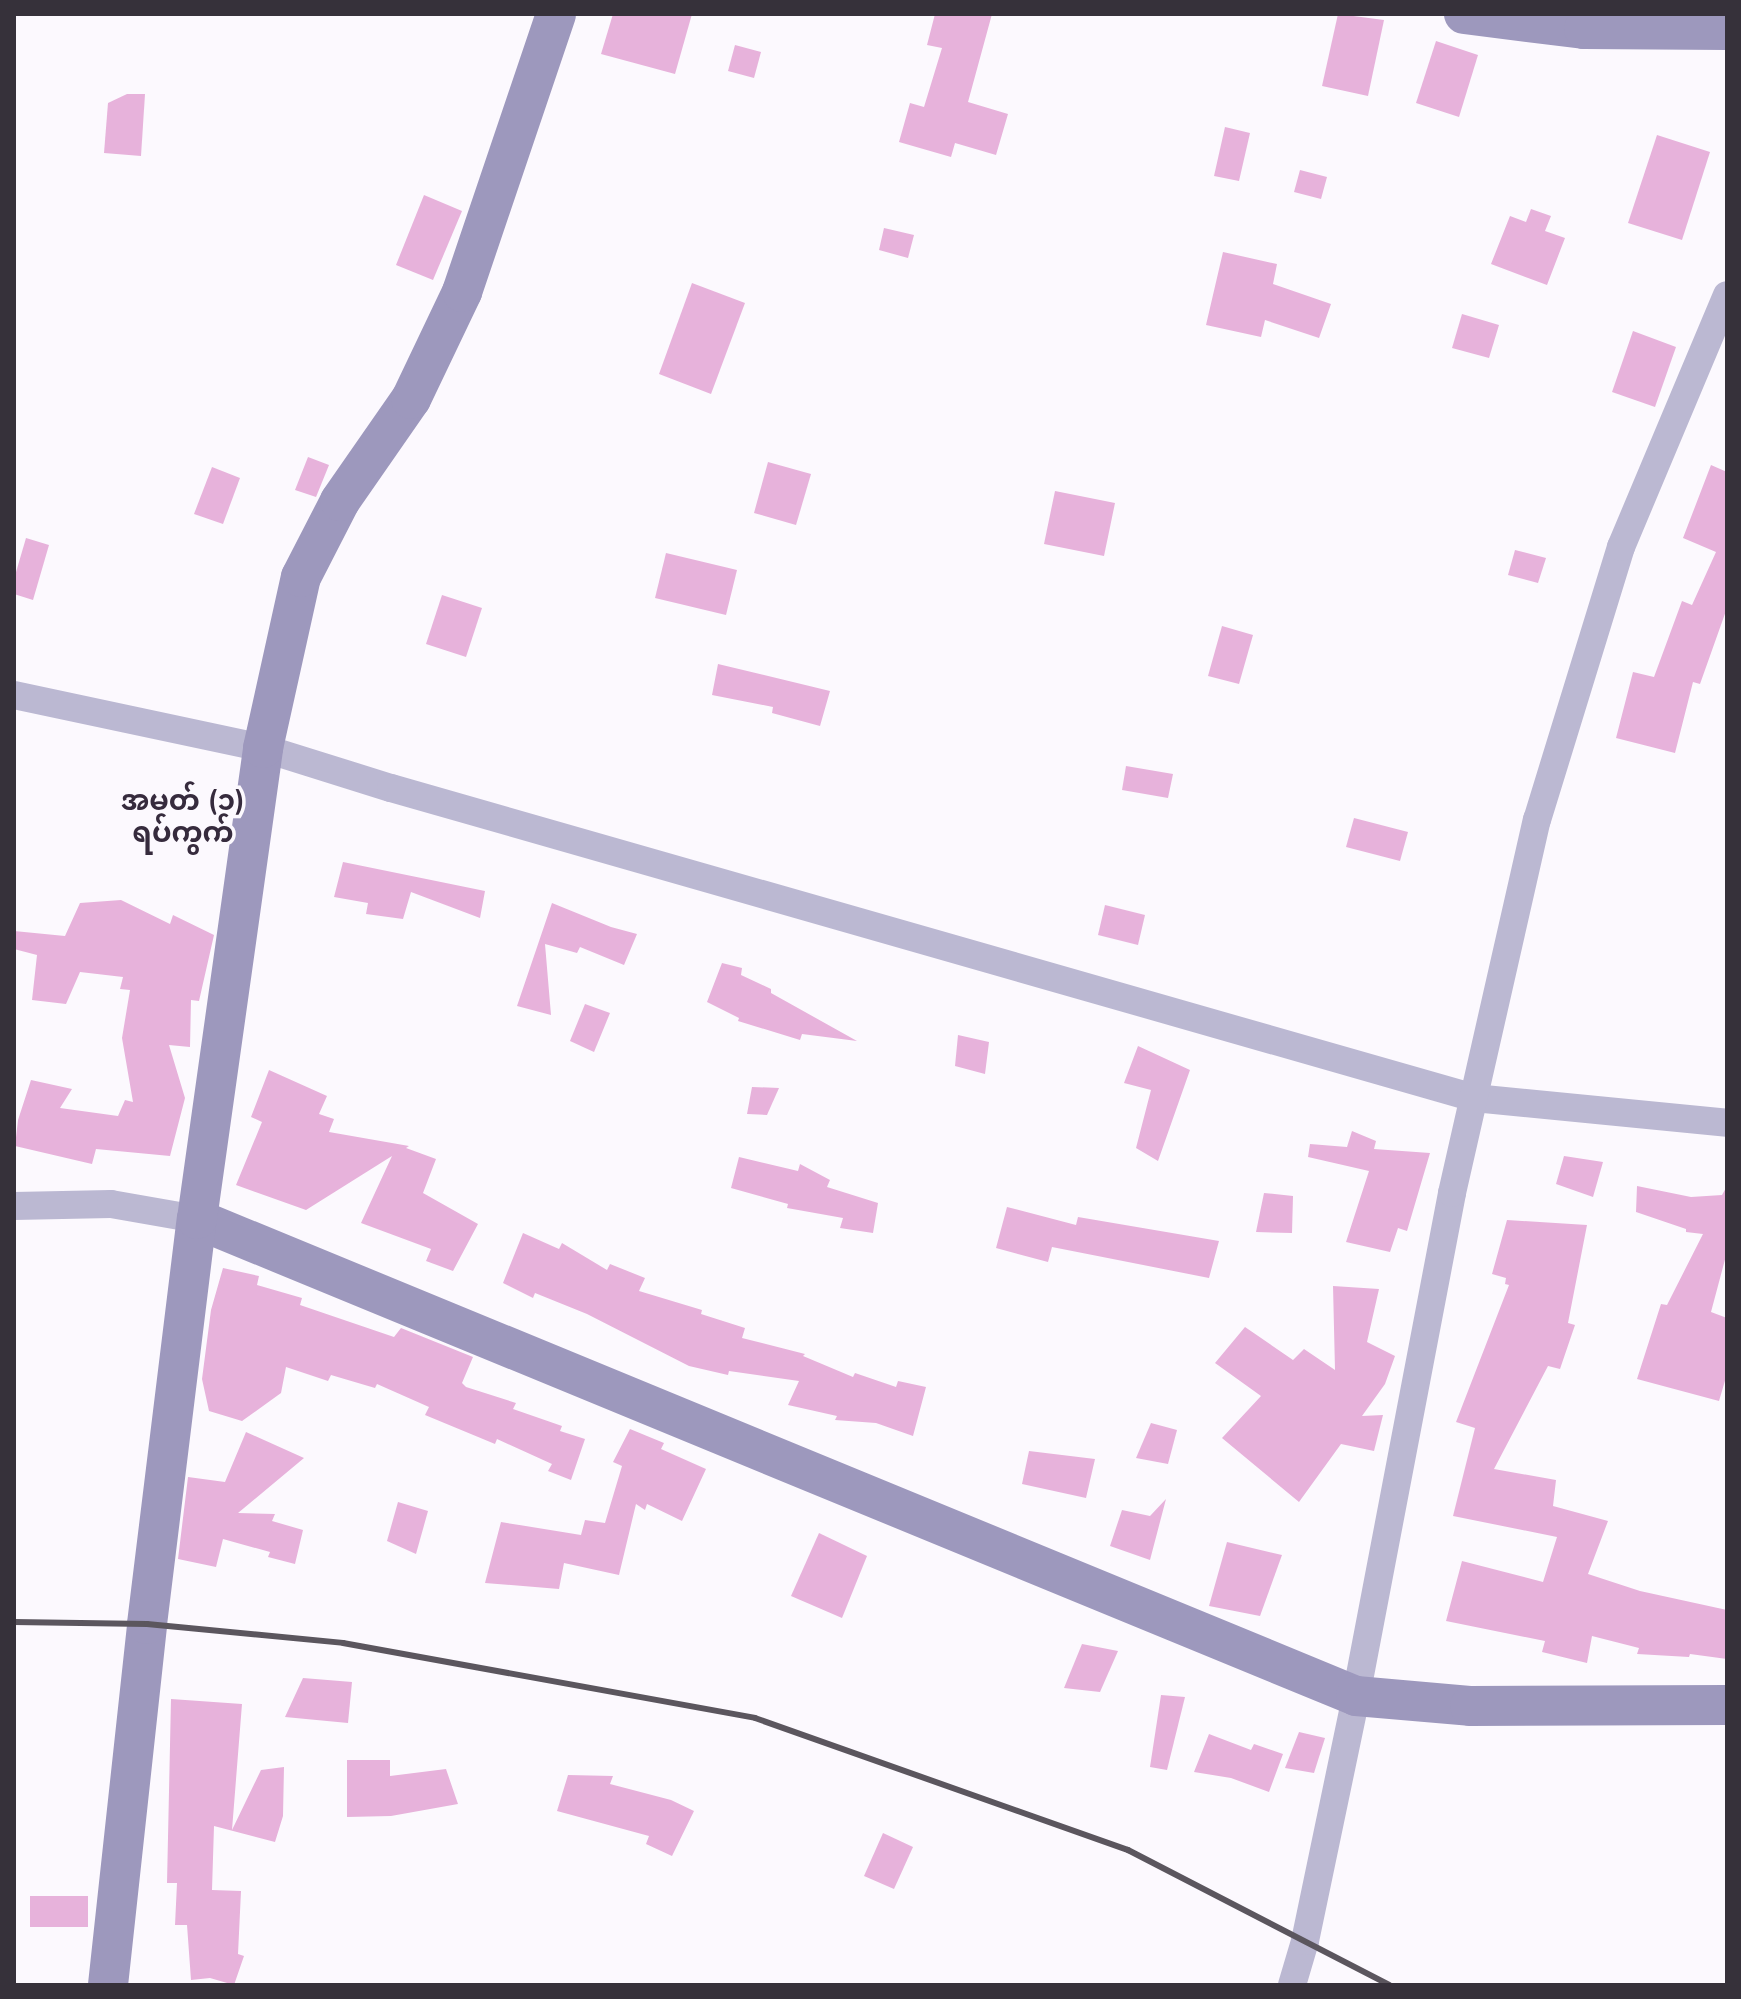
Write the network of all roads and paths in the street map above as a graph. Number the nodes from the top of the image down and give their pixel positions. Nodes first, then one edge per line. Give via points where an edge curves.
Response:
1 (556, 14) edge
2 (1464, 14) edge
3 (1727, 30) edge
4 (1727, 295) edge
5 (14, 695) edge
6 (263, 748) junction
7 (1474, 1098) junction
8 (1727, 1123) edge
9 (14, 1206) edge
10 (197, 1219) junction
11 (1356, 1696) junction
12 (1727, 1705) edge
13 (108, 1985) edge
14 (1292, 1985) edge

1 - 6 main road via 462,292 411,399 340,501 301,577
2 - 3 main road via 1584,29
4 - 7 street via 1616,562 1537,820
5 - 6 street
6 - 7 street
6 - 10 main road
7 - 8 street
7 - 11 street
9 - 10 street via 111,1204
10 - 11 main road
10 - 13 main road
11 - 12 main road via 1470,1706
11 - 14 street

